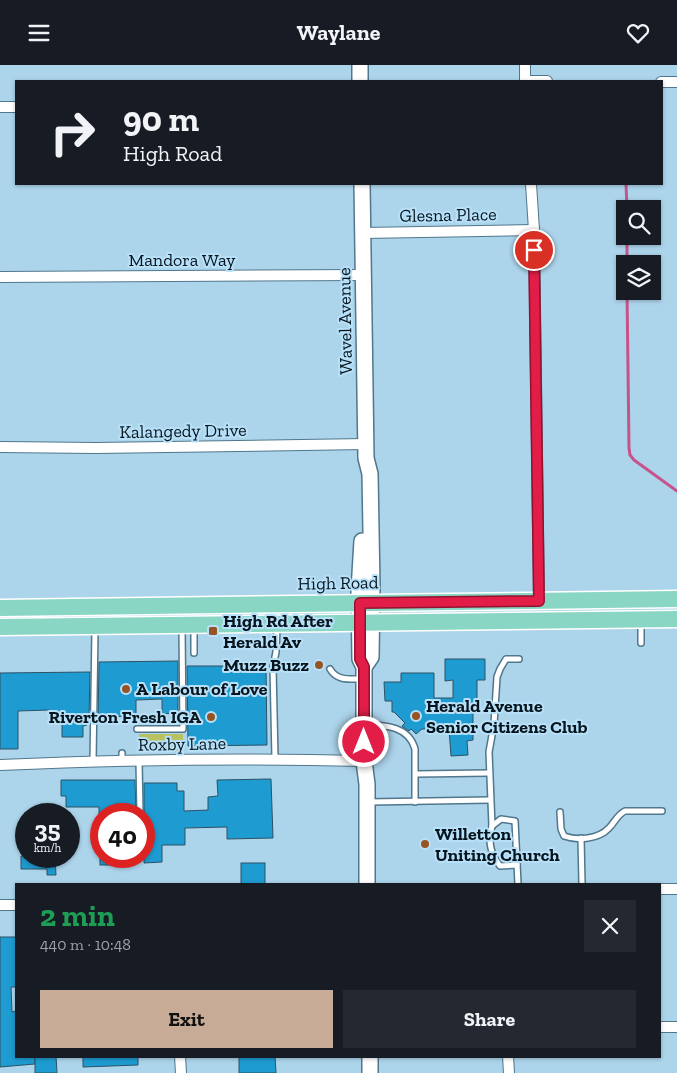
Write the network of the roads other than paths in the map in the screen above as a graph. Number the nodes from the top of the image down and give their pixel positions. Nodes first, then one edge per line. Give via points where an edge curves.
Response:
1 (360, 65) edge
2 (525, 65) edge
3 (360, 80) edge
4 (525, 80) edge
5 (663, 82) edge
6 (677, 82) edge
7 (0, 107) edge
8 (15, 107) edge
9 (362, 185) edge
10 (531, 185) edge
11 (534, 230) junction
12 (363, 233) junction
13 (363, 275) junction
14 (0, 277) edge
15 (0, 447) edge
16 (366, 451) junction
17 (677, 599) edge
18 (539, 601) junction
19 (366, 603) junction
20 (0, 608) edge
21 (640, 619) junction
22 (677, 619) edge
23 (365, 622) junction
24 (188, 624) junction
25 (277, 624) junction
26 (95, 626) junction
27 (0, 627) edge
28 (641, 643) dead end
29 (194, 653) dead end
30 (519, 659) dead end
31 (330, 669) dead end
32 (364, 673) junction
33 (364, 725) junction
34 (137, 729) dead end
35 (275, 759) junction
36 (93, 761) junction
37 (139, 761) junction
38 (364, 761) junction
39 (0, 765) edge
40 (489, 773) junction
41 (416, 774) junction
42 (490, 801) junction
43 (367, 802) junction
44 (415, 802) junction
45 (140, 803) edge
46 (662, 811) dead end
47 (560, 812) dead end
48 (492, 826) junction
49 (581, 838) junction
50 (517, 865) junction
51 (368, 883) edge
52 (518, 883) edge
53 (582, 883) edge
54 (661, 889) edge
55 (677, 889) edge
56 (0, 905) edge
57 (15, 905) edge
58 (661, 1027) edge
59 (677, 1027) edge
60 (180, 1058) edge
61 (370, 1058) edge
62 (508, 1058) edge
63 (181, 1073) edge
64 (370, 1073) edge
65 (509, 1073) edge

1 - 3 street
2 - 4 street
5 - 6 street
7 - 8 street
9 - 12 street, Wavel Avenue
10 - 11 street
11 - 12 street, Glesna Place
11 - 18 street
12 - 13 street, Wavel Avenue
13 - 14 street, Mandora Way
13 - 16 street, Wavel Avenue
15 - 16 street, Kalangedy Drive
16 - 19 street, Wavel Avenue via 362,473 362,536
17 - 18 main road, High Road
18 - 19 main road, High Road
19 - 20 main road, High Road
19 - 23 street, Wavel Avenue
21 - 22 main road
21 - 23 main road
21 - 28 lane
23 - 25 main road
23 - 32 street, Wavel Avenue via 371,657
24 - 25 main road
24 - 26 main road
24 - 29 lane
24 - 34 lane via 183,729
25 - 35 lane via 273,667
26 - 27 main road
26 - 36 lane
30 - 40 lane via 506,659 497,677
31 - 32 lane via 339,678
32 - 33 street, Wavel Avenue
33 - 38 street, Wavel Avenue
33 - 41 lane via 400,730 414,743
35 - 37 street, Roxby Lane
35 - 38 street, Roxby Lane
36 - 37 street, Roxby Lane via 122,757
36 - 39 street, Roxby Lane
37 - 45 lane
38 - 43 street, Wavel Avenue
40 - 41 lane
40 - 42 lane
41 - 44 lane
42 - 44 lane
42 - 48 lane
43 - 44 lane
43 - 51 street, Wavel Avenue
46 - 49 lane via 625,811 602,834
47 - 49 lane via 564,836
48 - 50 lane via 489,836 494,857 500,866
48 - 50 lane via 501,819 515,821
49 - 53 lane
50 - 52 lane
54 - 55 street
56 - 57 street
58 - 59 street
60 - 63 street
61 - 64 street
62 - 65 street

